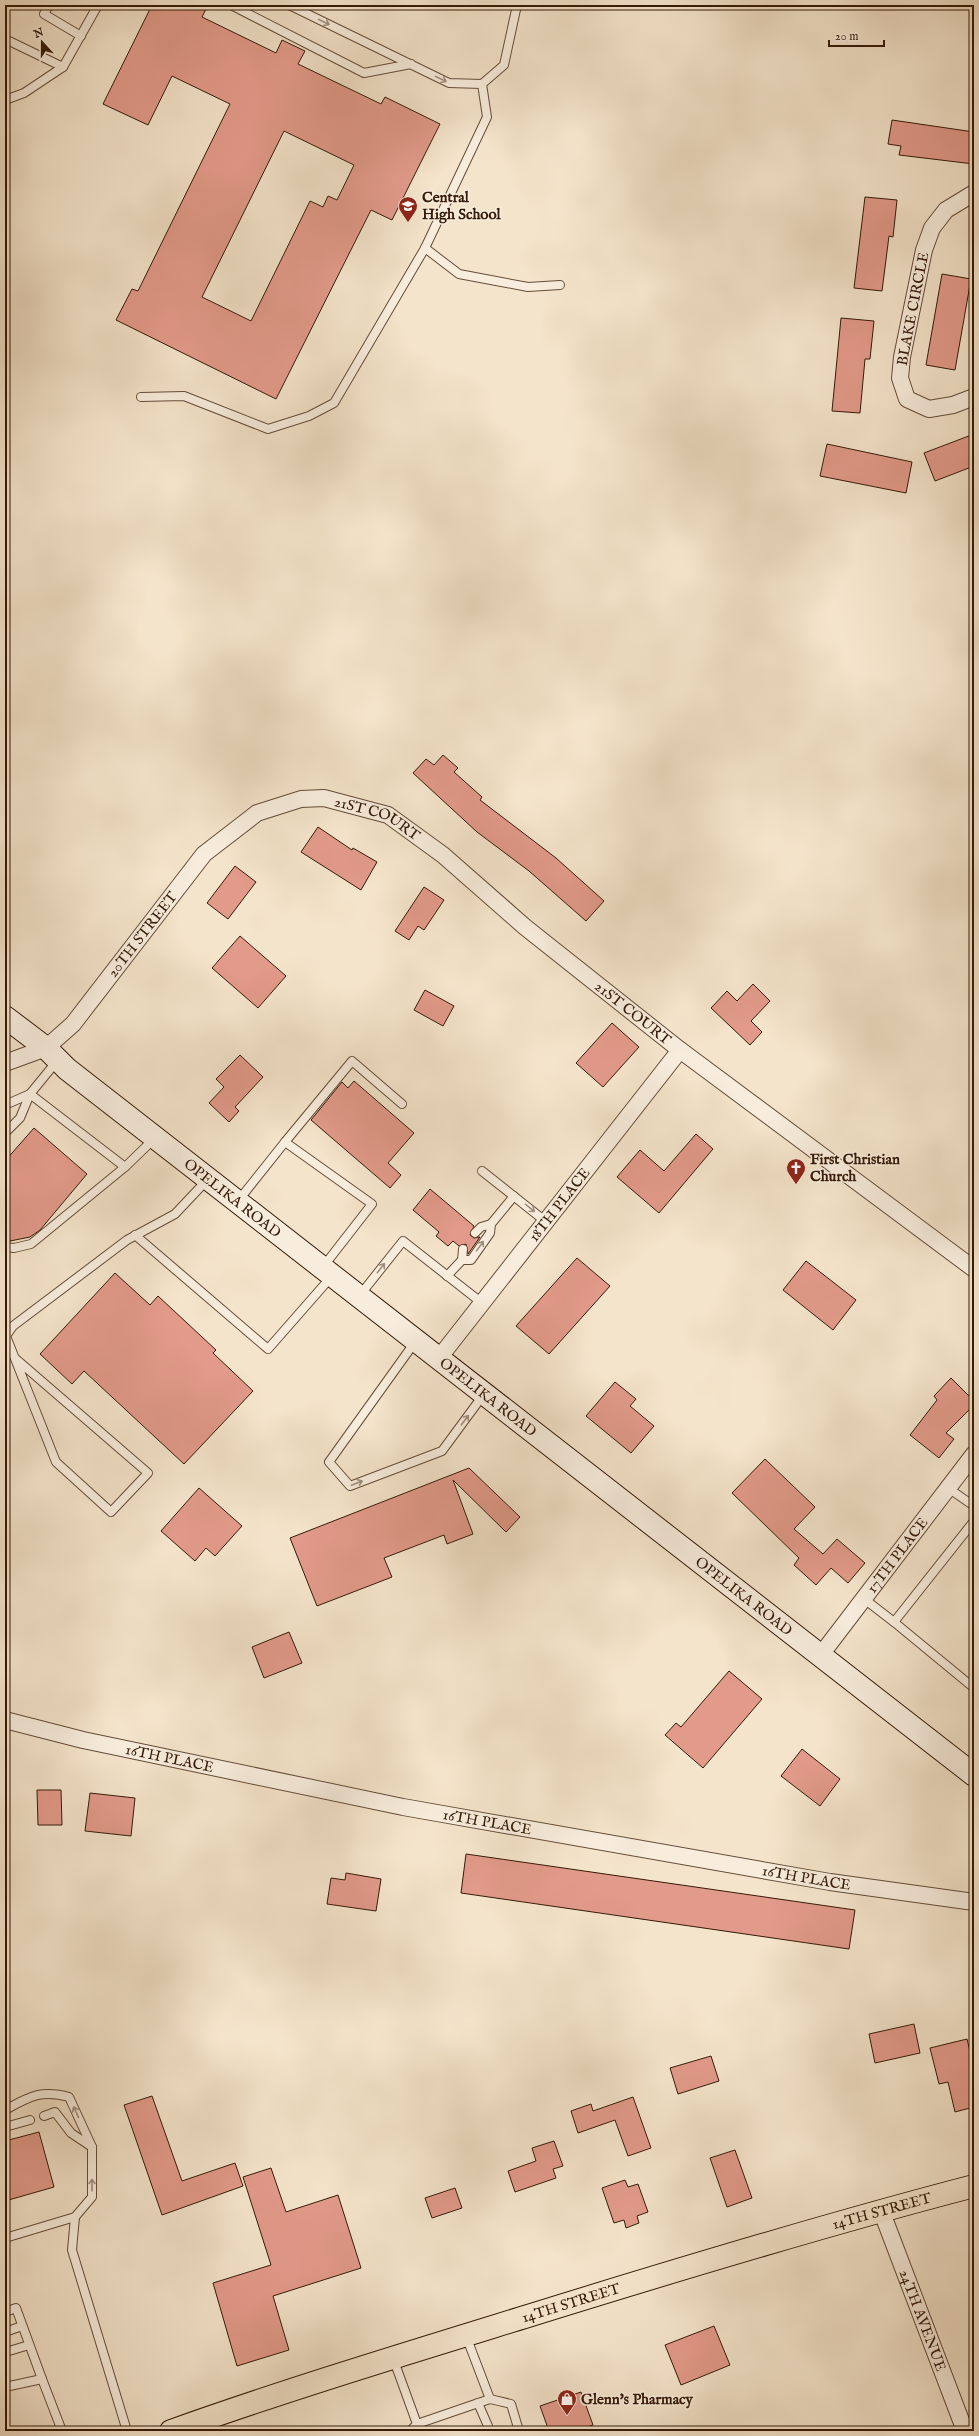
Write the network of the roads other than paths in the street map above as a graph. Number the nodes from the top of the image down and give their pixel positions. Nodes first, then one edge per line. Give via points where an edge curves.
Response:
1 (49, 5) edge
2 (98, 5) edge
3 (231, 5) edge
4 (289, 5) edge
5 (517, 5) edge
6 (81, 36) junction
7 (5, 39) edge
8 (411, 64) junction
9 (63, 66) junction
10 (482, 84) junction
11 (5, 100) edge
12 (974, 193) edge
13 (425, 248) junction
14 (560, 285) dead end
15 (141, 397) dead end
16 (974, 397) edge
17 (280, 804) joint
18 (5, 1018) edge
19 (680, 1050) junction
20 (51, 1055) junction
21 (5, 1063) edge
22 (30, 1094) junction
23 (402, 1104) dead end
24 (5, 1105) edge
25 (5, 1133) edge
26 (156, 1138) junction
27 (285, 1142) junction
28 (125, 1167) junction
29 (482, 1171) dead end
30 (208, 1179) junction
31 (514, 1196) junction
32 (238, 1202) junction
33 (545, 1221) junction
34 (491, 1224) junction
35 (475, 1233) dead end
36 (135, 1235) junction
37 (5, 1247) edge
38 (463, 1249) dead end
39 (462, 1260) junction
40 (974, 1269) edge
41 (328, 1271) junction
42 (447, 1276) junction
43 (359, 1296) junction
44 (482, 1303) junction
45 (416, 1340) junction
46 (439, 1358) junction
47 (16, 1359) junction
48 (485, 1394) junction
49 (974, 1454) edge
50 (948, 1488) junction
51 (974, 1506) edge
52 (974, 1521) edge
53 (863, 1598) junction
54 (894, 1622) junction
55 (820, 1656) junction
56 (974, 1688) edge
57 (5, 1720) edge
58 (974, 1775) edge
59 (974, 1902) edge
60 (5, 2110) edge
61 (44, 2116) dead end
62 (30, 2120) dead end
63 (5, 2127) edge
64 (92, 2147) junction
65 (974, 2186) edge
66 (881, 2210) junction
67 (74, 2217) junction
68 (5, 2238) edge
69 (5, 2312) edge
70 (22, 2326) junction
71 (5, 2332) edge
72 (466, 2335) junction
73 (29, 2345) junction
74 (9, 2351) dead end
75 (392, 2358) junction
76 (42, 2379) junction
77 (5, 2387) edge
78 (490, 2399) junction
79 (478, 2403) junction
80 (417, 2424) junction
81 (488, 2426) dead end
82 (174, 2430) edge
83 (62, 2431) edge
84 (127, 2431) edge
85 (410, 2431) edge
86 (519, 2431) edge
87 (965, 2431) edge

1 - 6 lane via 44,14
2 - 6 lane
3 - 8 lane via 364,73
4 -> 8 lane
5 - 10 lane via 504,65
6 - 9 lane
7 - 9 lane
8 -> 10 lane via 450,83
9 - 11 lane via 24,94
10 - 13 lane via 488,117
12 - 16 street, BLAKE CIRCLE via 946,210 932,228 914,293 900,378 907,399 929,409 953,405
13 - 14 lane via 459,274 528,287
13 - 15 lane via 334,403 308,416 268,430 184,396
17 - 19 street, 21ST COURT via 301,799 324,798 388,815 443,855 525,927
17 - 20 street, 20TH STREET via 257,813 204,854
18 - 20 main road, OPELIKA ROAD
19 - 33 street, 18TH PLACE
19 - 40 street, 21ST COURT
20 - 21 street, 20TH STREET
20 - 22 lane
20 - 26 main road, OPELIKA ROAD
22 - 24 lane
22 - 25 lane via 20,1118
22 - 28 lane
23 - 27 lane via 352,1061
26 - 28 lane
26 - 30 main road, OPELIKA ROAD
27 - 32 lane
27 - 41 lane via 372,1204
28 - 37 lane via 31,1244 14,1248
29 - 31 lane
30 - 32 main road, OPELIKA ROAD
30 - 36 lane via 175,1214
31 -> 33 lane
31 - 34 lane
32 - 41 main road, OPELIKA ROAD
33 - 44 street, 18TH PLACE
34 - 35 lane via 481,1227
39 -> 34 lane via 470,1260 490,1233
36 - 41 lane via 268,1349
36 - 47 lane via 13,1326 6,1336
38 - 39 lane
39 - 42 lane
41 - 43 main road, OPELIKA ROAD
43 -> 42 lane via 402,1241
42 - 44 lane
43 - 45 main road, OPELIKA ROAD
44 - 46 street, 18TH PLACE
45 - 46 main road, OPELIKA ROAD
45 -> 48 lane via 329,1462 350,1486 442,1450
46 - 48 main road, OPELIKA ROAD
47 - 47 lane via 56,1462 111,1512 148,1473
48 - 55 main road, OPELIKA ROAD
49 - 50 street, 17TH PLACE
50 - 51 lane
50 - 53 street, 17TH PLACE
52 - 54 lane
53 - 54 lane
53 - 55 street, 17TH PLACE
54 - 56 lane
55 - 58 main road, OPELIKA ROAD
57 - 59 street, 16TH PLACE via 83,1740 402,1807 830,1882
64 -> 60 lane via 69,2097 52,2092 32,2096
61 - 64 lane via 55,2112 71,2133
62 - 63 lane
67 -> 64 lane via 92,2197
65 - 66 main road, 14TH STREET
66 - 72 main road, 14TH STREET
66 - 87 street, 24TH AVENUE
67 - 68 lane
67 - 84 lane via 72,2250
69 - 70 lane via 16,2308
70 - 71 lane
70 - 73 lane
72 - 75 main road, 14TH STREET
72 - 78 lane
73 - 74 lane
73 - 76 lane
75 - 80 lane
75 - 82 main road, 14TH STREET
76 - 77 lane
76 - 83 lane
78 - 79 lane
78 - 86 lane via 511,2404
79 - 80 lane
79 - 81 lane
80 - 85 lane

